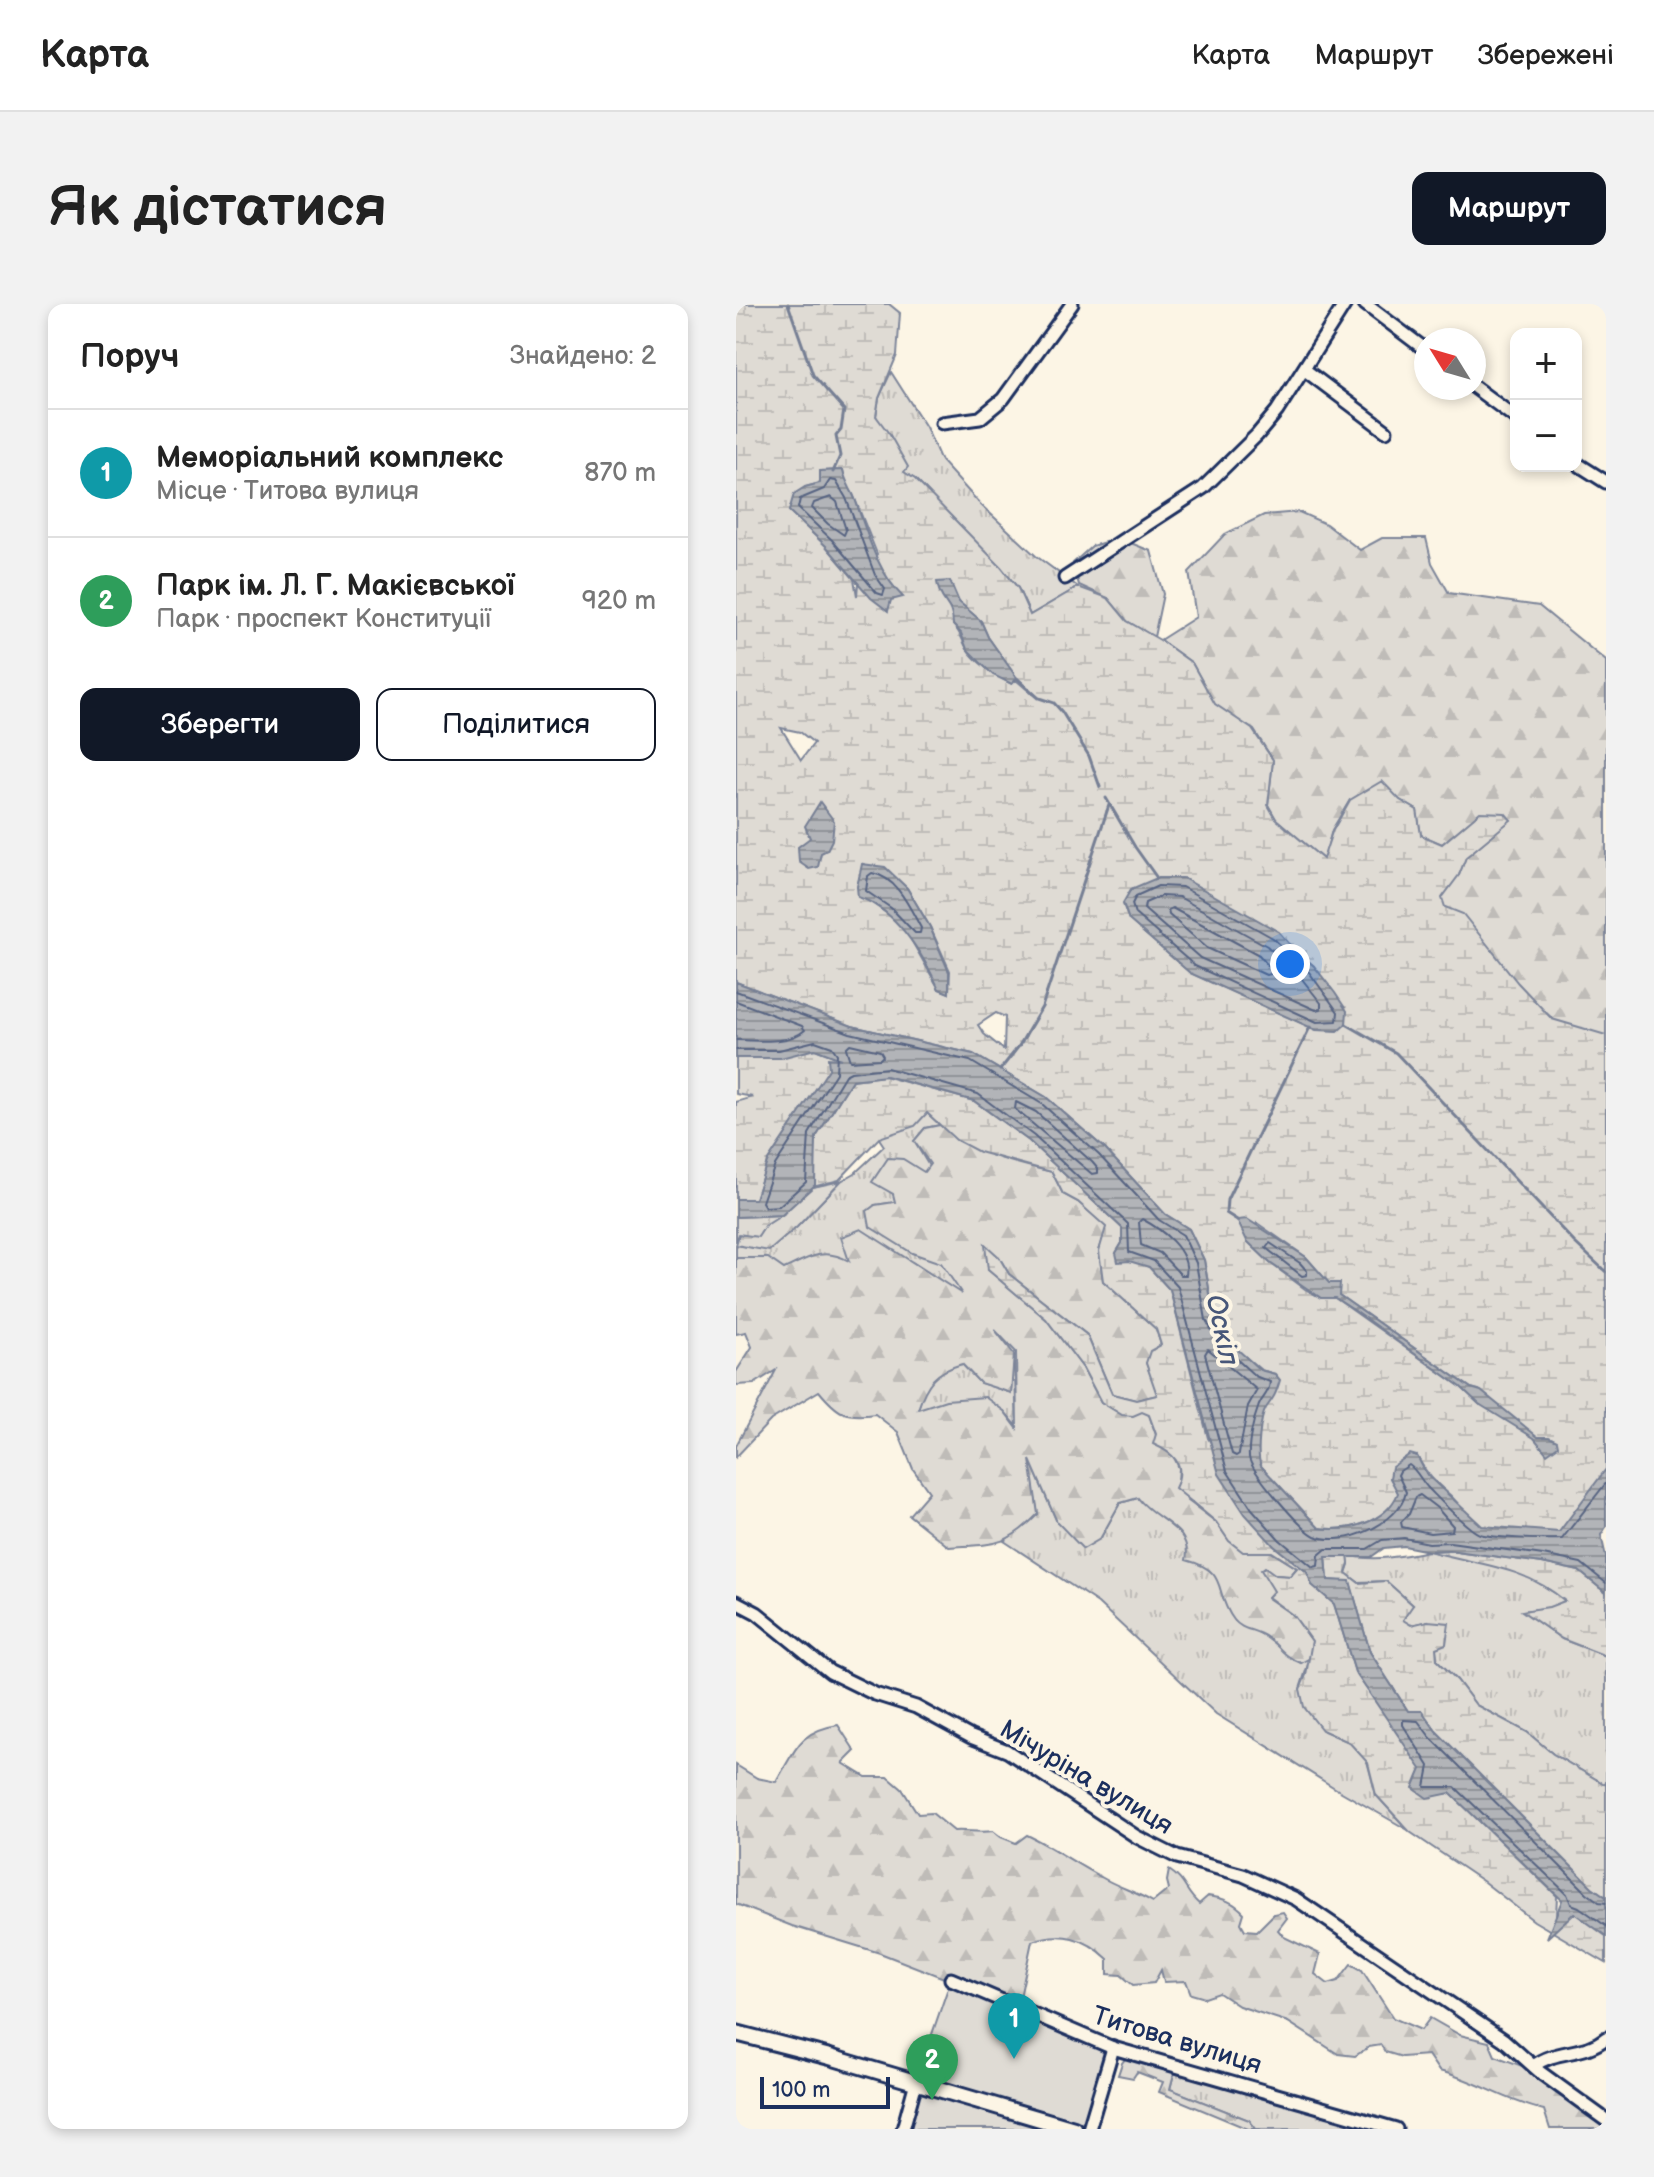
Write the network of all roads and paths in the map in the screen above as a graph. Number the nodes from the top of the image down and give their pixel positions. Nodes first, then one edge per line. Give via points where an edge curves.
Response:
1 (1072, 304) edge
2 (1345, 304) edge
3 (1365, 304) edge
4 (1414, 341) edge
5 (1305, 370) junction
6 (1486, 396) edge
7 (1510, 414) edge
8 (942, 423) dead end
9 (1386, 431) dead end
10 (1582, 467) edge
11 (1606, 482) edge
12 (1065, 578) dead end
13 (736, 1602) edge
14 (951, 1979) dead end
15 (736, 2033) edge
16 (1606, 2038) edge
17 (1113, 2048) junction
18 (1534, 2066) junction
19 (916, 2082) junction
20 (1606, 2120) edge
21 (903, 2129) edge
22 (1074, 2129) edge
23 (1089, 2129) edge
24 (1396, 2129) edge

1 - 8 street via 1003,399 980,418
2 - 5 street
3 - 4 street
5 - 9 street
5 - 12 street via 1277,411 1203,488
6 - 7 street
10 - 11 street
13 - 18 street, Мічуріна вулиця via 830,1672 1007,1751 1137,1837 1177,1857 1243,1875 1296,1899 1504,2040
14 - 17 street, Титова вулиця
15 - 19 main road
16 - 18 street via 1582,2050 1545,2057
17 - 23 street
17 - 24 street, Титова вулиця
18 - 20 street, Мічуріна вулиця
19 - 21 street
19 - 22 main road

